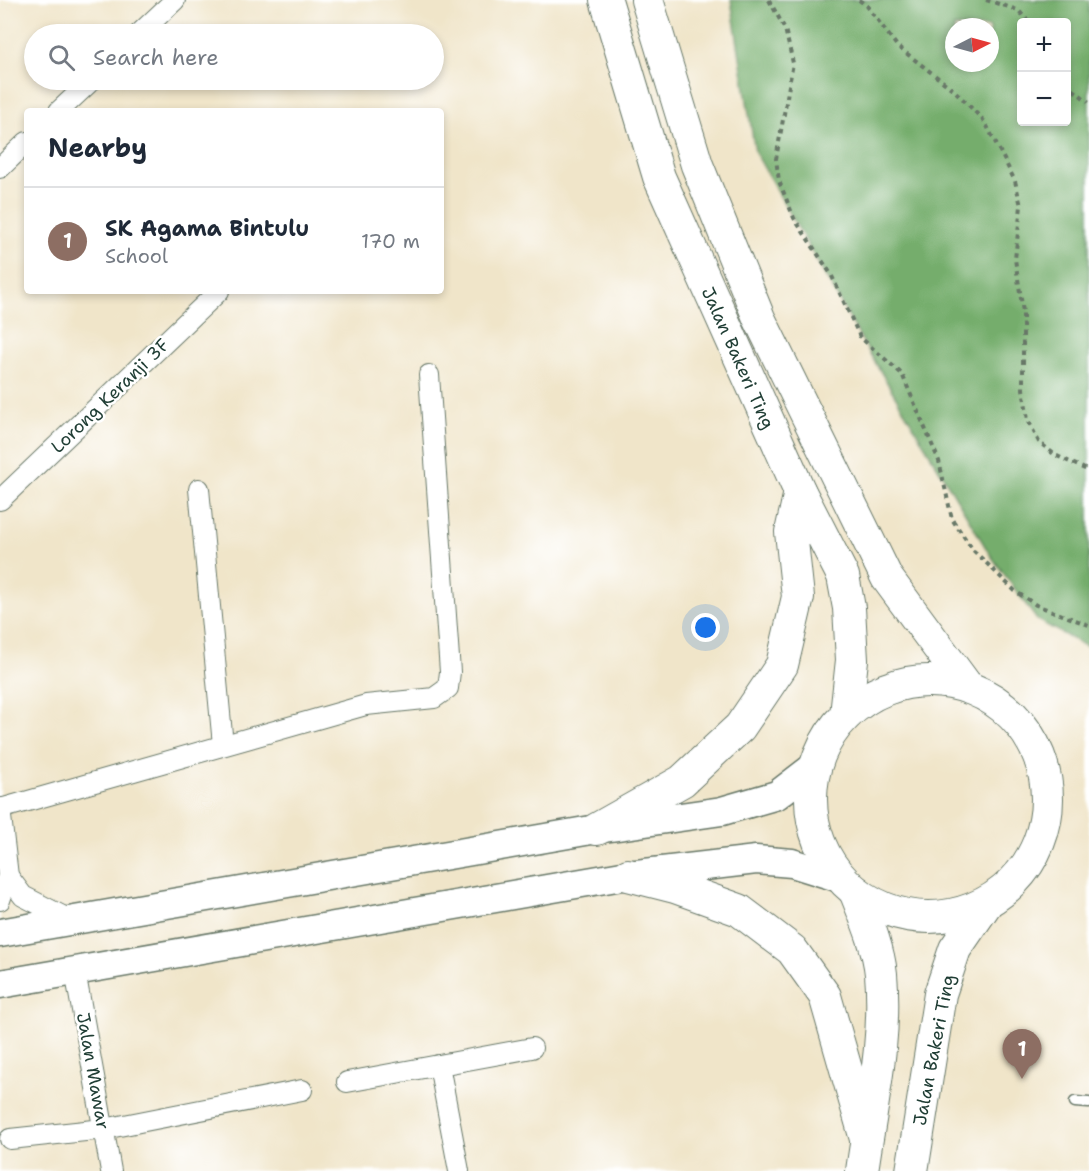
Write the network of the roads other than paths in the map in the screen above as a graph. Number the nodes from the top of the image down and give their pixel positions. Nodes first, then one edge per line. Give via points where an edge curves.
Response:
1 (175, 0) edge
2 (606, 0) edge
3 (647, 0) edge
4 (150, 24) edge
5 (81, 90) edge
6 (62, 108) edge
7 (24, 145) edge
8 (0, 168) edge
9 (216, 294) edge
10 (429, 375) dead end
11 (199, 489) dead end
12 (800, 492) junction
13 (0, 500) edge
14 (966, 686) junction
15 (846, 715) junction
16 (223, 745) junction
17 (816, 765) junction
18 (0, 809) edge
19 (597, 829) junction
20 (628, 875) junction
21 (8, 876) junction
22 (849, 885) junction
23 (0, 900) edge
24 (986, 904) junction
25 (70, 920) junction
26 (0, 933) edge
27 (75, 971) junction
28 (0, 984) edge
29 (532, 1048) dead end
30 (440, 1065) junction
31 (347, 1082) dead end
32 (302, 1090) dead end
33 (1075, 1102) dead end
34 (1089, 1103) edge
35 (104, 1129) junction
36 (10, 1138) dead end
37 (866, 1139) junction
38 (111, 1171) edge
39 (459, 1171) edge
40 (862, 1171) edge
41 (912, 1171) edge

1 - 4 street
2 - 12 main road, Jalan Bakeri Ting via 659,177
3 - 14 main road, Jalan Bakeri Ting via 697,165 759,318 887,578
5 - 6 street
7 - 8 street
9 - 13 street, Lorong Keranji 3F
10 - 16 street via 448,688 434,698 366,705
11 - 16 street
12 - 15 main road, Jalan Bakeri Ting via 843,576 852,660
12 - 19 main road via 790,532 798,597 782,665 740,727 682,781
14 - 15 main road via 934,680 902,683 872,695
14 - 24 main road via 1000,703 1028,732 1044,768 1048,807 1038,846 1017,879
15 - 17 main road via 828,738
16 - 18 street
17 - 19 main road via 777,795 722,811
17 - 22 main road via 814,825 825,854
18 - 21 street
19 - 25 main road
20 - 22 main road via 756,860 792,863
20 - 27 main road
20 - 37 main road via 739,910 792,950 825,996
21 - 23 street
21 - 25 street via 23,896
22 - 24 main road via 885,909 918,917 953,915
22 - 37 main road via 871,932 881,973 881,1039
24 - 41 main road, Jalan Bakeri Ting via 955,950 940,994
25 - 26 main road
27 - 28 main road
27 - 35 street, Jalan Mawar
29 - 30 street
30 - 31 street
30 - 39 street
32 - 35 street
33 - 34 lane
35 - 36 street
35 - 38 street, Jalan Mawar
37 - 40 main road

